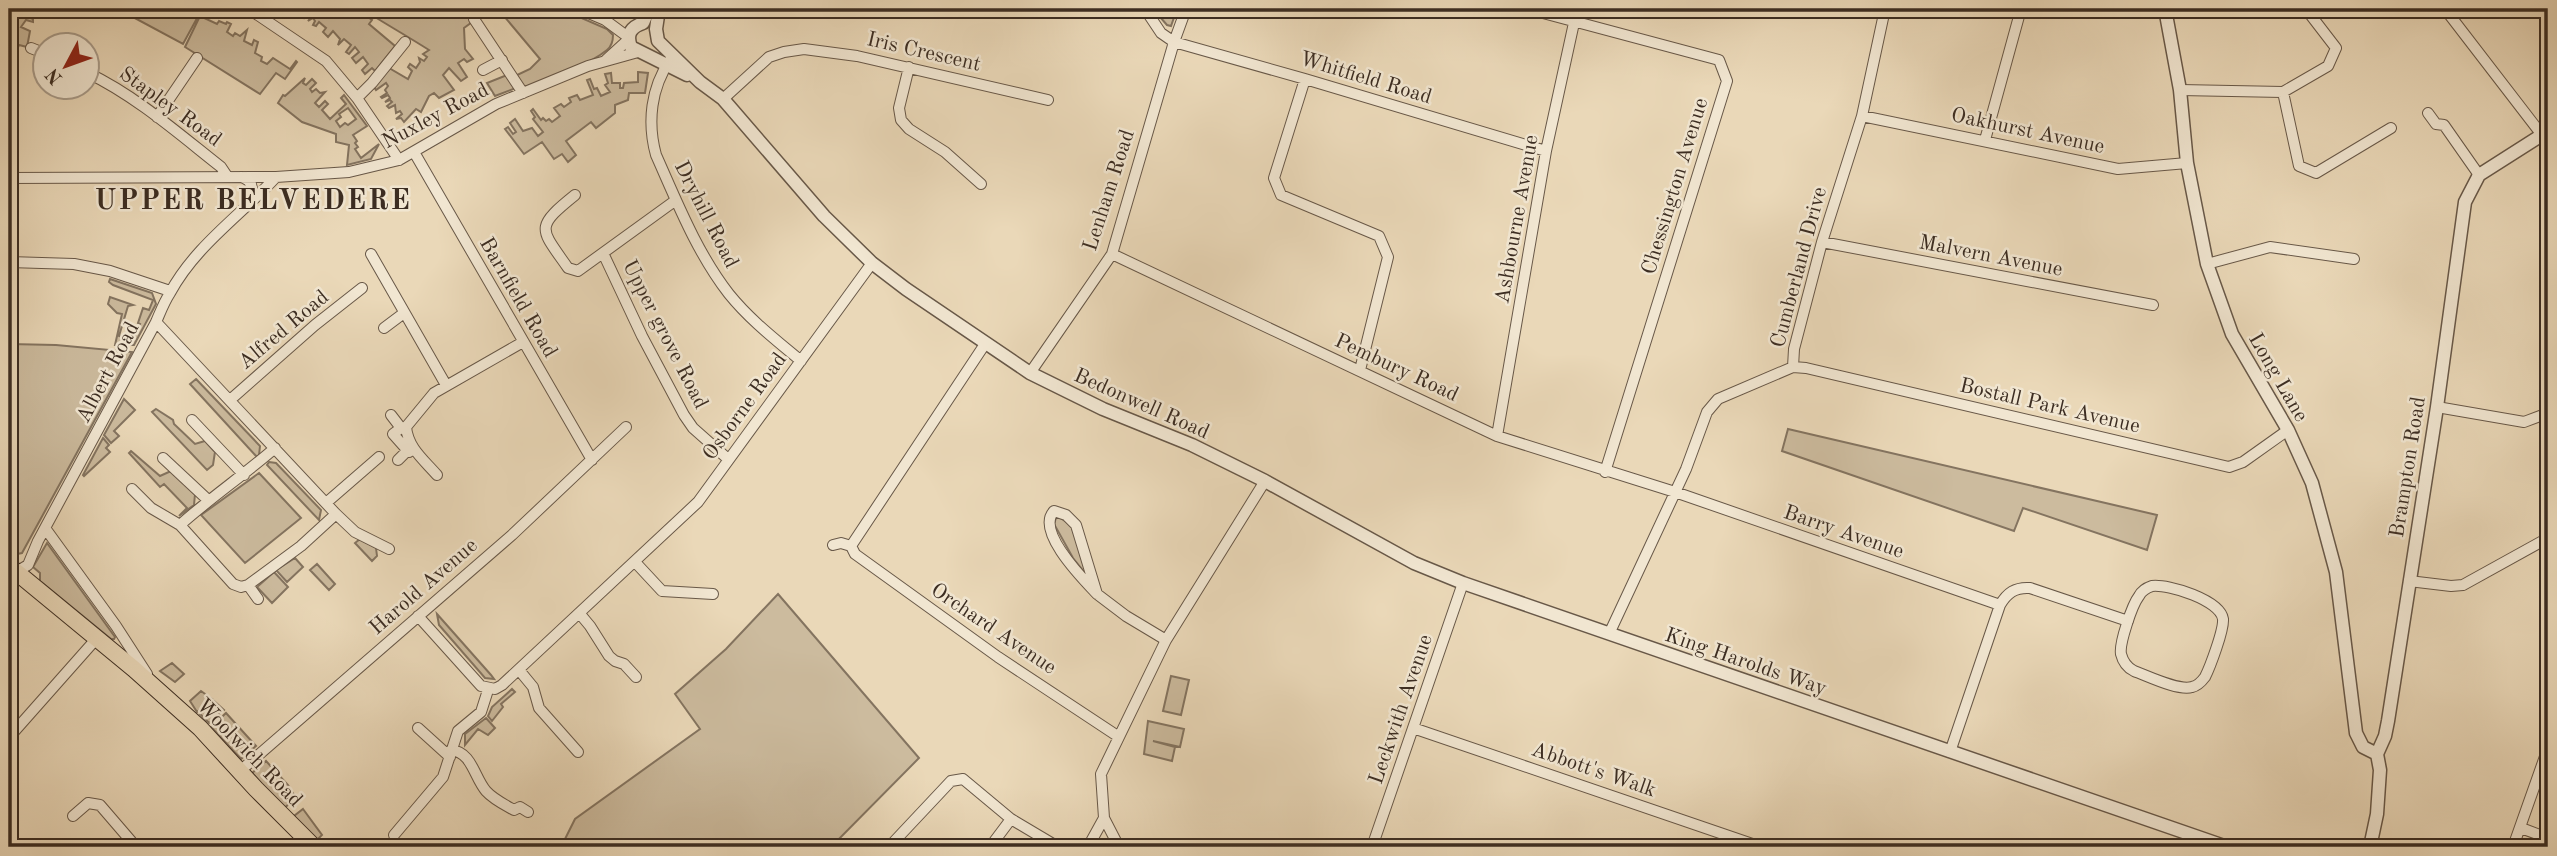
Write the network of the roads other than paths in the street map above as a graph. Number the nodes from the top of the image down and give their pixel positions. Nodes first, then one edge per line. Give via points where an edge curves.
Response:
1 (249, 9) edge
2 (579, 9) edge
3 (649, 9) edge
4 (659, 9) edge
5 (1145, 9) edge
6 (1186, 9) edge
7 (1528, 9) edge
8 (1577, 9) edge
9 (1885, 9) edge
10 (2021, 9) edge
11 (2165, 9) edge
12 (2306, 9) edge
13 (2445, 9) edge
14 (474, 19) dead end
15 (1575, 22) junction
16 (634, 31) junction
17 (657, 35) junction
18 (405, 42) dead end
19 (1174, 42) junction
20 (641, 52) junction
21 (197, 58) dead end
22 (670, 60) junction
23 (502, 61) junction
24 (606, 61) junction
25 (909, 67) junction
26 (483, 70) dead end
27 (1305, 79) junction
28 (102, 80) edge
29 (2179, 90) junction
30 (2283, 92) junction
31 (523, 93) junction
32 (357, 98) junction
33 (723, 99) junction
34 (1048, 100) dead end
35 (2428, 113) dead end
36 (1862, 116) junction
37 (157, 117) junction
38 (2391, 128) dead end
39 (2545, 133) edge
40 (1985, 140) junction
41 (1546, 151) junction
42 (414, 152) junction
43 (399, 160) junction
44 (2187, 163) junction
45 (2479, 175) junction
46 (232, 176) junction
47 (276, 177) junction
48 (9, 178) edge
49 (981, 184) dead end
50 (575, 195) dead end
51 (676, 200) junction
52 (242, 210) junction
53 (1822, 242) junction
54 (603, 253) junction
55 (370, 254) dead end
56 (1112, 254) junction
57 (2354, 259) dead end
58 (9, 262) edge
59 (872, 263) junction
60 (2207, 264) junction
61 (362, 288) dead end
62 (170, 292) junction
63 (2153, 305) dead end
64 (404, 313) junction
65 (156, 322) junction
66 (384, 328) dead end
67 (523, 342) junction
68 (985, 344) junction
69 (801, 361) junction
70 (1793, 367) junction
71 (1360, 370) junction
72 (1030, 373) junction
73 (446, 385) junction
74 (230, 400) junction
75 (2548, 402) edge
76 (2437, 407) junction
77 (2547, 414) edge
78 (391, 415) dead end
79 (192, 420) dead end
80 (626, 427) dead end
81 (2288, 429) junction
82 (1497, 436) junction
83 (275, 448) junction
84 (410, 449) junction
85 (379, 457) dead end
86 (163, 458) dead end
87 (728, 459) junction
88 (398, 460) dead end
89 (592, 460) junction
90 (1605, 472) junction
91 (244, 475) junction
92 (437, 475) dead end
93 (1265, 481) junction
94 (132, 489) dead end
95 (1675, 492) junction
96 (208, 500) junction
97 (326, 503) junction
98 (336, 514) junction
99 (180, 525) junction
100 (45, 528) junction
101 (2548, 538) edge
102 (833, 545) dead end
103 (851, 546) junction
104 (389, 549) dead end
105 (635, 562) junction
106 (11, 571) edge
107 (2409, 581) junction
108 (1463, 583) junction
109 (248, 585) junction
110 (713, 594) dead end
111 (1097, 594) junction
112 (258, 599) dead end
113 (2000, 605) junction
114 (579, 614) junction
115 (418, 616) junction
116 (2128, 621) junction
117 (1609, 634) junction
118 (97, 638) junction
119 (1166, 640) junction
120 (519, 670) junction
121 (636, 677) dead end
122 (156, 688) junction
123 (488, 690) junction
124 (418, 728) dead end
125 (1413, 728) junction
126 (12, 734) dead end
127 (1119, 737) junction
128 (2548, 748) edge
129 (578, 752) dead end
130 (1950, 752) junction
131 (451, 753) junction
132 (2377, 754) junction
133 (240, 771) junction
134 (528, 812) dead end
135 (73, 816) dead end
136 (1104, 818) junction
137 (1011, 819) junction
138 (2521, 828) junction
139 (394, 835) dead end
140 (2548, 838) edge
141 (9, 840) edge
142 (14, 847) edge
143 (133, 847) edge
144 (314, 847) edge
145 (889, 847) edge
146 (990, 847) edge
147 (1058, 847) edge
148 (1088, 847) edge
149 (1119, 847) edge
150 (1372, 847) edge
151 (1761, 847) edge
152 (2227, 847) edge
153 (2370, 847) edge
154 (2513, 847) edge

1 - 32 street via 326,61
2 - 16 street
3 - 16 street
4 - 17 street
5 - 19 street via 1161,33
6 - 19 street, Lenham Road
7 - 15 street, Chessington Avenue
8 - 15 street, Ashbourne Avenue
9 - 36 street, Cumberland Drive
10 - 40 street
11 - 29 street, Long Lane
12 - 30 street via 2336,48 2328,66
13 - 39 street
14 - 23 street
15 - 41 street, Ashbourne Avenue
15 - 90 street, Chessington Avenue via 1719,60 1727,81
16 - 17 street, Bedonwell Road
16 - 20 street, Bedonwell Road via 631,47
16 - 24 street, Nuxley Road
17 - 20 street via 653,50
17 - 22 street, Bedonwell Road
18 - 32 street
19 - 27 street, Whitfield Road
19 - 56 street, Lenham Road
20 - 22 street, Bedonwell Road
20 - 24 street, Nuxley Road
21 - 37 street
22 - 33 street, Bedonwell Road
22 - 51 street, Dryhill Road via 650,114 650,135
23 - 26 street
23 - 31 street
24 - 31 street, Nuxley Road
25 - 33 street, Iris Crescent via 818,49 784,52 765,60
25 - 34 street, Iris Crescent
25 - 49 street via 899,108 901,120
27 - 41 street, Whitfield Road
27 - 71 street via 1274,178 1281,195 1379,236 1388,257
28 - 37 street, Stapley Road
29 - 30 street
29 - 44 street, Long Lane
30 - 38 street via 2299,166 2316,173
31 - 42 street, Nuxley Road via 496,103
32 - 43 street
33 - 59 street, Bedonwell Road via 824,216
35 - 45 street via 2444,125
36 - 40 street, Oakhurst Avenue
36 - 53 street, Cumberland Drive
37 - 46 street, Stapley Road
39 - 45 street
40 - 44 street, Oakhurst Avenue via 2118,169
41 - 82 street, Ashbourne Avenue
42 - 43 street, Nuxley Road
42 - 67 street, Barnfield Road
43 - 47 street, Nuxley Road via 349,172
44 - 60 street, Long Lane
45 - 76 street, Brampton Road via 2465,202
46 - 47 street, Nuxley Road
46 - 48 street, Nuxley Road
46 - 52 street via 245,178 253,188
47 - 52 street, Albert Road
50 - 54 street via 549,216 545,235 568,268 578,271
51 - 54 street
51 - 69 street, Dryhill Road via 709,267 730,296
52 - 62 street, Albert Road via 206,244
53 - 63 street, Malvern Avenue
53 - 70 street, Cumberland Drive
54 - 87 street, Upper grove Road via 684,415
55 - 64 street
56 - 71 street, Pembury Road
56 - 72 street, Lenham Road
57 - 60 street via 2270,247
58 - 62 street via 74,264
59 - 68 street, Bedonwell Road
59 - 69 street, Osborne Road
60 - 81 street, Long Lane via 2232,334
61 - 74 street, Alfred Road
62 - 65 street, Albert Road
64 - 66 street
64 - 73 street
65 - 74 street
65 - 100 street, Albert Road
67 - 73 street
67 - 89 street, Barnfield Road
68 - 72 street, Bedonwell Road
68 - 103 street
69 - 87 street, Osborne Road
70 - 81 street, Bostall Park Avenue via 2228,467 2243,462
70 - 95 street, Cumberland Drive via 1713,403
71 - 82 street, Pembury Road
72 - 93 street, Bedonwell Road
73 - 84 street via 406,427
74 - 83 street
75 - 77 street
76 - 77 street via 2524,422
76 - 107 street, Brampton Road
78 - 84 street via 401,428 393,434
79 - 91 street
80 - 89 street, Harold Avenue
81 - 132 street, Long Lane via 2312,483 2336,572 2356,733 2364,747
82 - 90 street, Pembury Road
83 - 91 street
83 - 97 street
84 - 88 street
84 - 92 street
85 - 97 street
86 - 96 street
87 - 105 street, Osborne Road via 698,502
89 - 115 street, Harold Avenue
90 - 95 street, Pembury Road
91 - 96 street
93 - 108 street, King Harolds Way via 1414,562
93 - 119 street
94 - 99 street via 151,508
95 - 113 street, Barry Avenue
95 - 117 street, Cumberland Drive
96 - 99 street
97 - 98 street
98 - 104 street via 355,532
98 - 109 street
99 - 109 street via 233,584
100 - 106 street, Albert Road via 28,565
100 - 122 street, Woolwich Road
101 - 107 street via 2463,585
102 - 103 street
103 - 127 street, Orchard Avenue via 855,554 998,657
105 - 110 street via 662,590
105 - 114 street, Osborne Road
106 - 118 main road, Woolwich Road
107 - 132 street, Brampton Road via 2385,736
108 - 117 street, King Harolds Way
108 - 125 street, Leckwith Avenue
109 - 112 street
111 - 111 street via 1055,541 1048,524 1054,511 1076,525
111 - 119 street
113 - 116 street via 2015,589 2030,588
113 - 130 street
114 - 120 street, Osborne Road
114 - 121 street via 609,656
115 - 123 street
115 - 133 street, Harold Avenue
116 - 116 street via 2139,595 2152,586 2209,601 2223,619 2205,677 2194,687 2182,688 2129,668 2120,647
117 - 130 street, King Harolds Way
118 - 122 main road, Woolwich Road
118 - 126 street
119 - 127 street
120 - 123 street, Osborne Road
120 - 129 street via 533,687 539,708
122 - 133 main road, Woolwich Road
123 - 131 street via 481,712 458,731
124 - 131 street
125 - 150 street, Leckwith Avenue
125 - 151 street, Abbott's Walk
127 - 136 street via 1101,774
128 - 138 street
130 - 152 street, King Harolds Way
131 - 134 street via 459,750 466,756 490,795 514,810 520,807
131 - 139 street via 443,778
132 - 153 street, Brampton Road via 2377,814
133 - 144 main road, Woolwich Road
135 - 143 street via 88,803 100,805
136 - 148 street
136 - 149 street
137 - 145 street via 963,779 951,781
137 - 146 street
137 - 147 street
138 - 140 street
138 - 154 street
141 - 142 street

